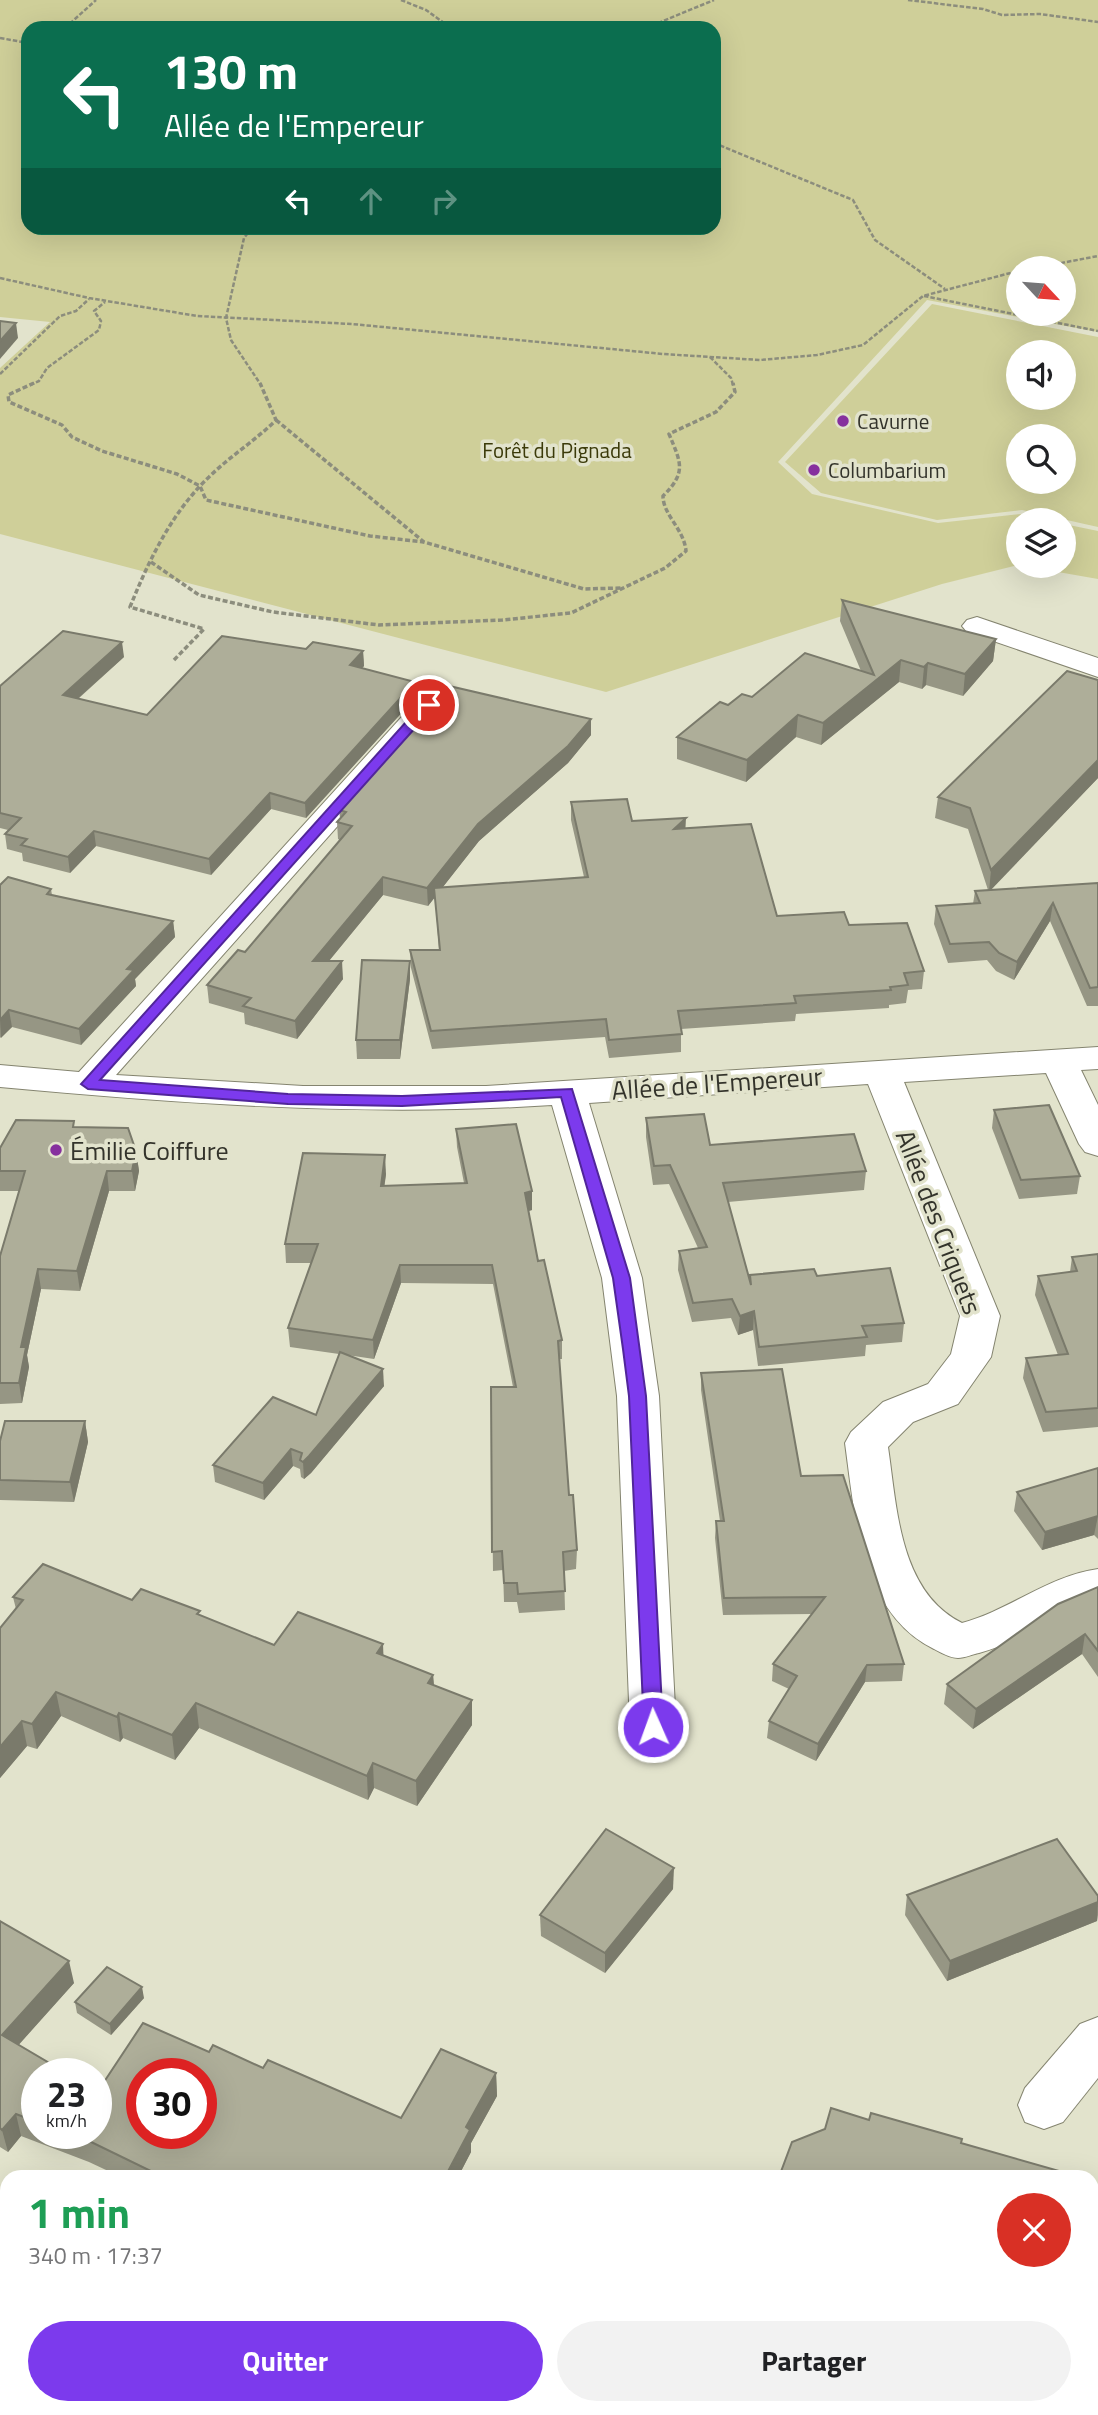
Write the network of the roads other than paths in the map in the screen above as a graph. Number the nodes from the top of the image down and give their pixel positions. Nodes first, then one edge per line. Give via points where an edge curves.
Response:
1 (977, 626) dead end
2 (1098, 668) edge
3 (429, 705) edge
4 (1098, 1058) edge
5 (1058, 1060) junction
6 (882, 1073) junction
7 (0, 1076) edge
8 (88, 1084) junction
9 (567, 1092) junction
10 (1098, 1144) edge
11 (1098, 1586) edge
12 (653, 1727) dead end
13 (1098, 2040) edge
14 (1044, 2105) dead end

1 - 2 street
3 - 8 street
4 - 5 street, Allée de l'Empereur
5 - 6 street, Allée de l'Empereur
5 - 10 street
6 - 9 street, Allée de l'Empereur
6 - 11 street, Allée des Criquets via 980,1316 971,1357 943,1394 898,1412 866,1443 877,1515 896,1585 925,1622 958,1641 995,1631 1077,1589
7 - 8 street, Allée de l'Empereur
8 - 9 street, Allée de l'Empereur via 288,1099 402,1101
9 - 12 street via 622,1278 638,1396
13 - 14 street

